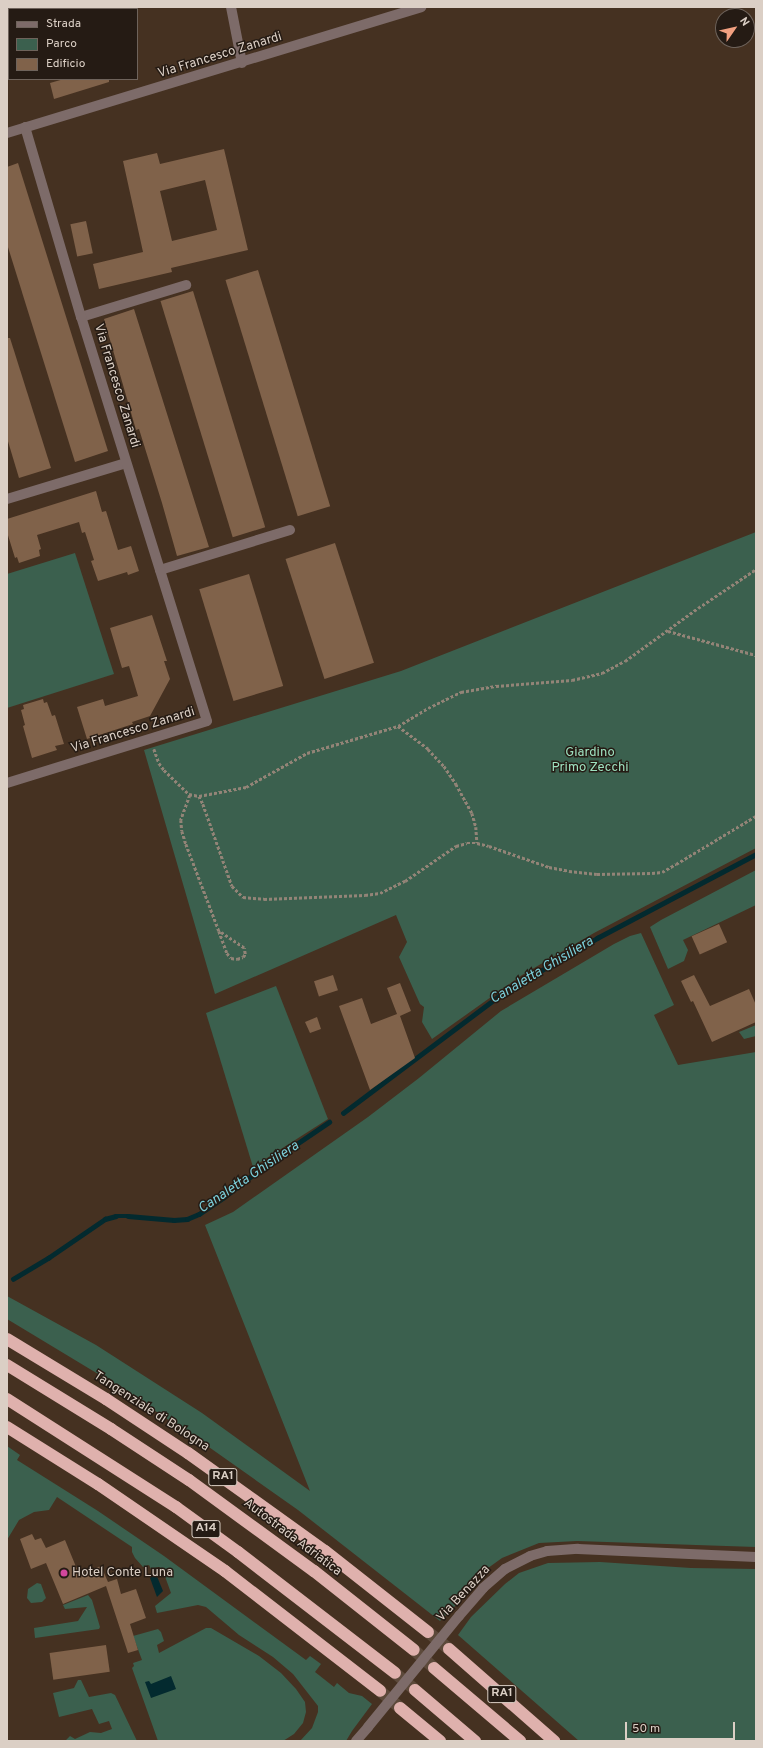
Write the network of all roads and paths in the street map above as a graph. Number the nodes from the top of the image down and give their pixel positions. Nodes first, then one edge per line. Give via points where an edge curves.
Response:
1 (230, 7) edge
2 (421, 7) edge
3 (242, 63) junction
4 (25, 127) junction
5 (7, 133) edge
6 (186, 285) dead end
7 (81, 317) junction
8 (126, 462) junction
9 (8, 497) edge
10 (290, 530) dead end
11 (756, 569) edge
12 (160, 570) junction
13 (668, 631) junction
14 (756, 654) edge
15 (398, 726) junction
16 (151, 739) junction
17 (7, 783) edge
18 (190, 794) junction
19 (198, 796) junction
20 (756, 816) edge
21 (477, 842) junction
22 (219, 931) junction
23 (7, 1338) edge
24 (7, 1365) edge
25 (7, 1399) edge
26 (7, 1427) edge
27 (756, 1557) edge
28 (428, 1632) tunnel mouth
29 (449, 1649) tunnel mouth
30 (414, 1650) tunnel mouth
31 (434, 1668) tunnel mouth
32 (395, 1673) tunnel mouth
33 (415, 1690) tunnel mouth
34 (380, 1691) tunnel mouth
35 (400, 1708) tunnel mouth
36 (356, 1741) edge
37 (440, 1741) edge
38 (475, 1741) edge
39 (520, 1741) edge
40 (554, 1741) edge

1 - 3 street
2 - 3 street, Via Francesco Zanardi
3 - 4 street, Via Francesco Zanardi
4 - 5 street, Via Francesco Zanardi
4 - 7 street, Via Francesco Zanardi
6 - 7 street, Via Francesco Zanardi
7 - 8 street, Via Francesco Zanardi
8 - 9 street, Via Francesco Zanardi
8 - 12 street, Via Francesco Zanardi
10 - 12 street
11 - 13 path
12 - 16 street, Via Francesco Zanardi via 207,722
13 - 14 path
13 - 15 path via 625,661 602,673 572,680 488,686 460,692
15 - 19 path via 307,753 246,787
15 - 21 path via 432,753 456,784 472,813
16 - 17 street, Via Francesco Zanardi
16 - 18 path via 159,763 178,786
18 - 19 path
18 - 22 path via 181,820 182,831
19 - 21 path via 232,886 243,897 264,899 380,893 405,881 456,846
20 - 21 path via 662,872 652,873 597,874 569,871 548,867
22 - 22 path via 231,958 243,957 244,948
23 - 28 highway, Tangenziale di Bologna / RA1 via 106,1399 228,1480 325,1551
24 - 30 highway, Autostrada Adriatica / A14 via 111,1429 195,1485 308,1566
25 - 32 highway, A14 via 176,1507
26 - 34 highway via 98,1484 225,1571
27 - 36 street, Via Benazza, bridge via 578,1549 547,1551 526,1558 505,1569 483,1588
29 - 40 highway, RA1
31 - 39 highway
33 - 38 highway
35 - 37 highway

